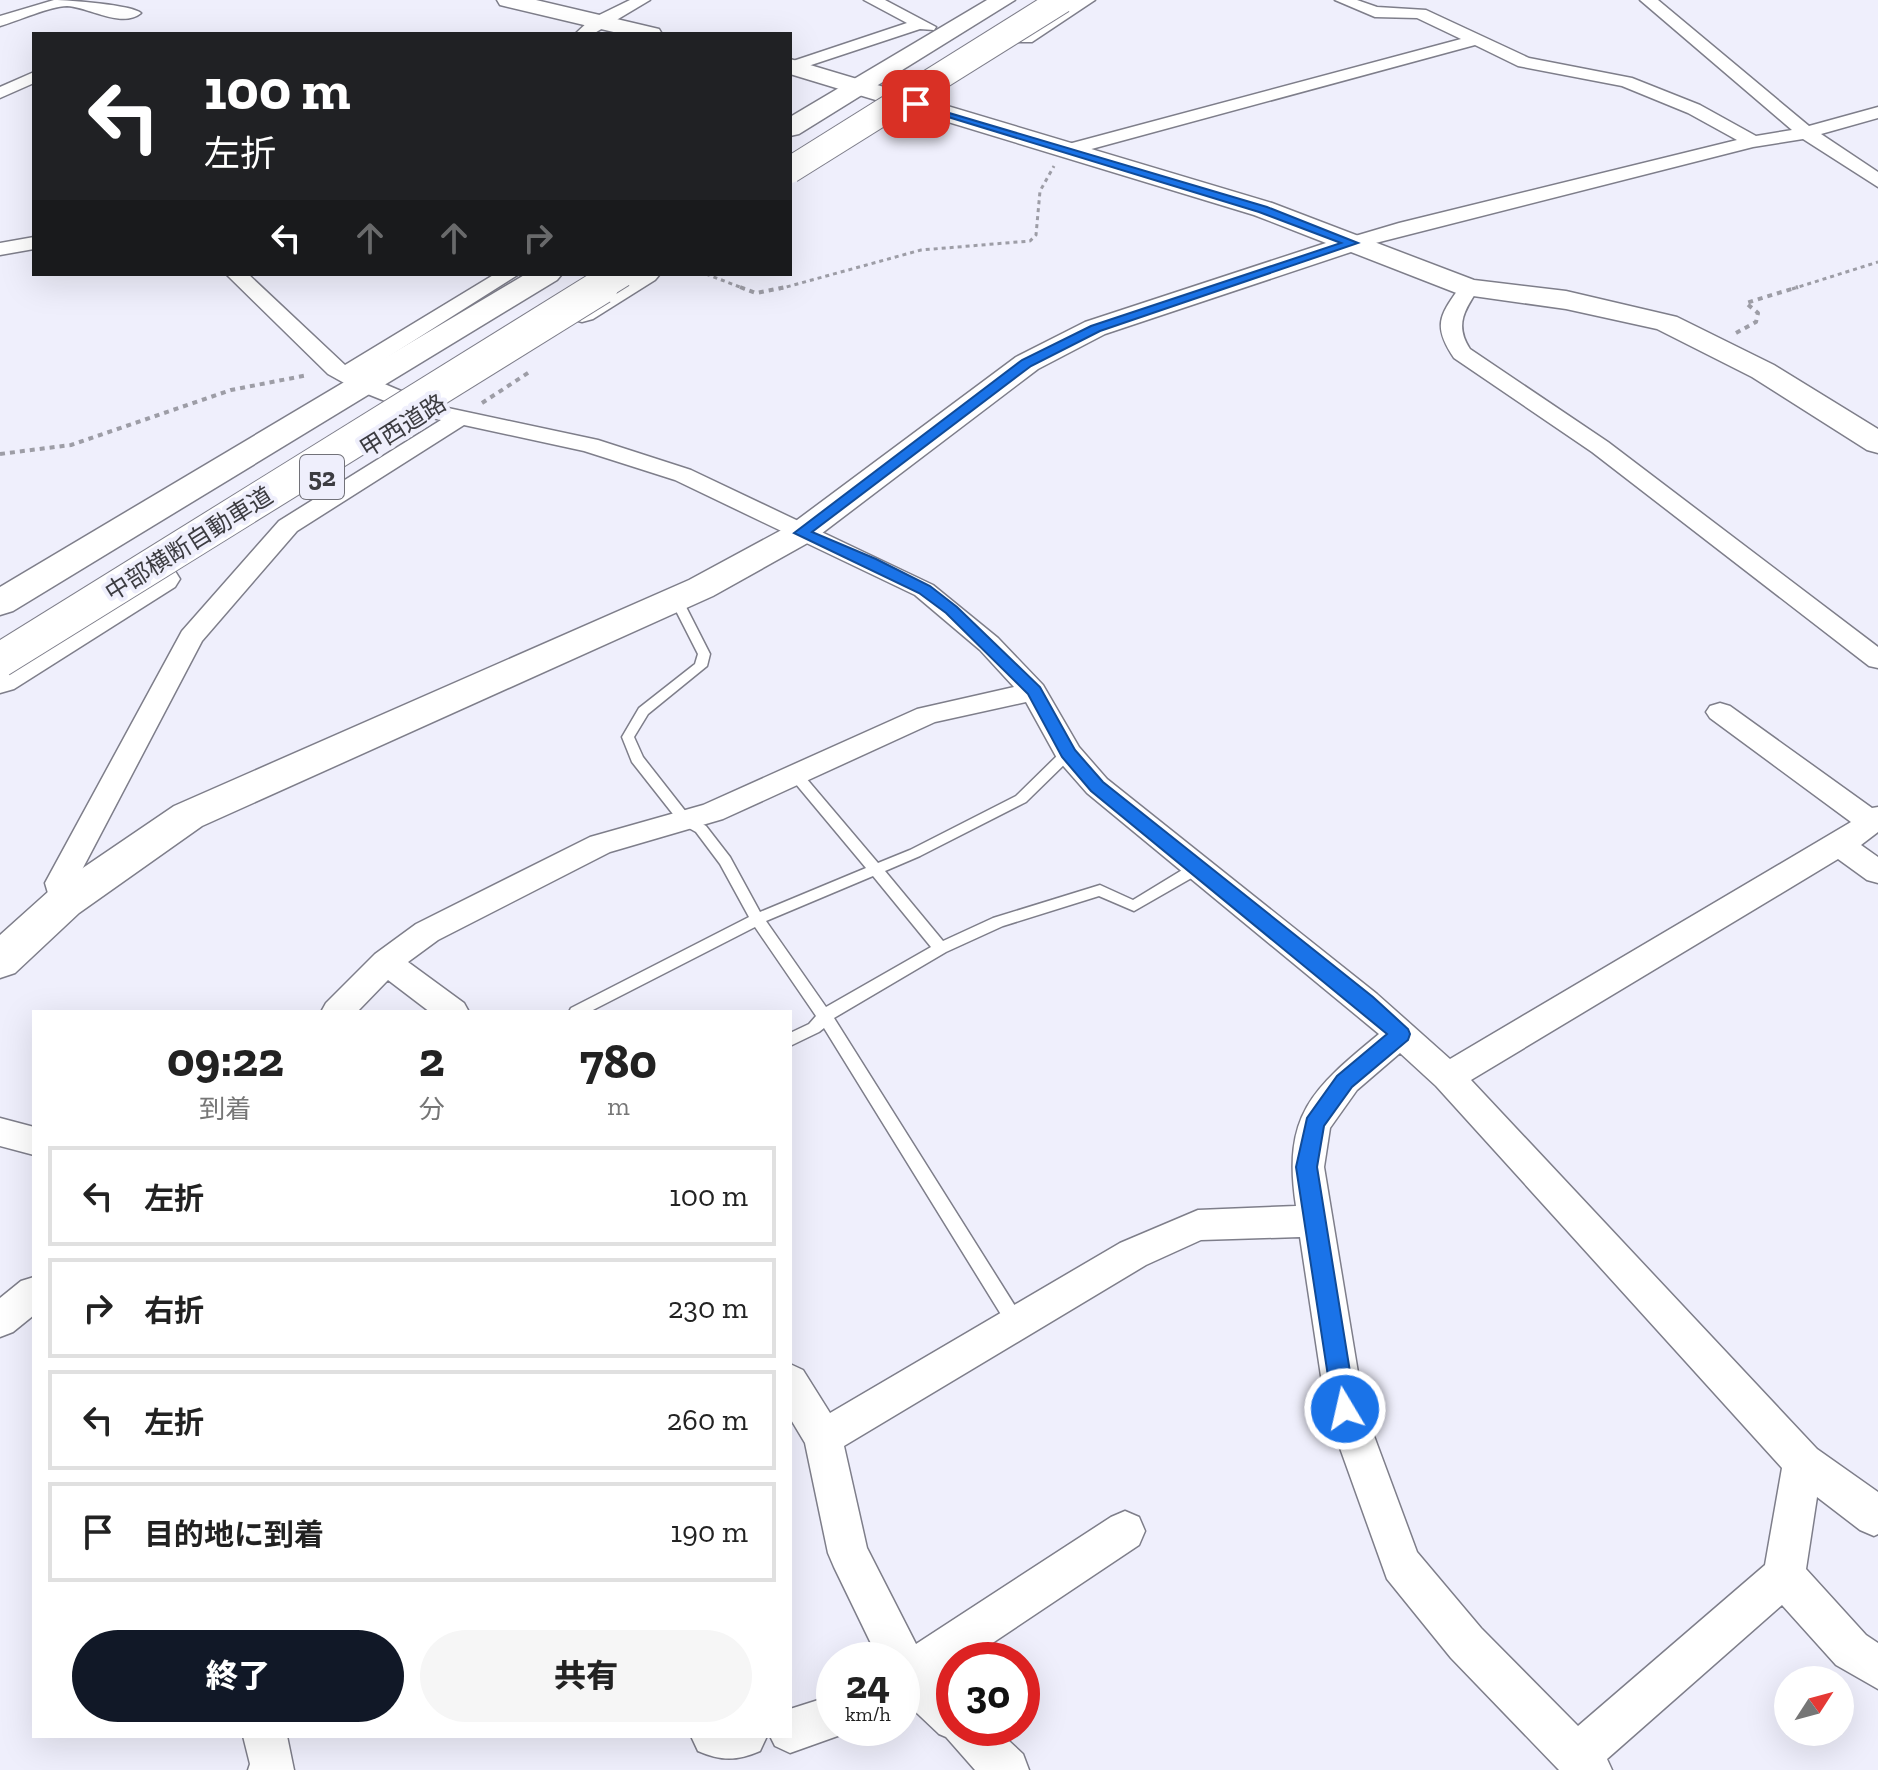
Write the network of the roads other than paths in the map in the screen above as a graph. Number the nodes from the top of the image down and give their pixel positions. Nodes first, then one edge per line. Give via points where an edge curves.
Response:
1 (508, 0) edge
2 (642, 0) edge
3 (872, 0) edge
4 (1003, 0) edge
5 (1049, 0) edge
6 (1062, 0) edge
7 (1083, 0) edge
8 (1343, 0) edge
9 (1648, 0) edge
10 (137, 7) edge
11 (0, 21) edge
12 (920, 24) junction
13 (590, 28) edge
14 (118, 31) dead end
15 (631, 32) edge
16 (947, 33) junction
17 (1475, 40) junction
18 (792, 66) edge
19 (792, 66) edge
20 (32, 78) edge
21 (859, 87) junction
22 (8, 90) edge
23 (32, 92) edge
24 (916, 104) junction
25 (1878, 112) edge
26 (792, 127) edge
27 (1806, 133) junction
28 (1753, 142) junction
29 (1067, 150) junction
30 (792, 159) edge
31 (792, 169) edge
32 (1878, 181) edge
33 (792, 182) edge
34 (1352, 243) junction
35 (31, 246) edge
36 (0, 249) edge
37 (238, 276) edge
38 (506, 276) edge
39 (543, 276) edge
40 (602, 276) edge
41 (619, 276) edge
42 (642, 276) edge
43 (1469, 288) junction
44 (348, 376) junction
45 (428, 410) junction
46 (462, 416) junction
47 (1874, 437) edge
48 (801, 533) junction
49 (676, 599) junction
50 (0, 603) edge
51 (1878, 630) edge
52 (1855, 645) junction
53 (0, 646) edge
54 (0, 660) edge
55 (1878, 660) edge
56 (0, 680) edge
57 (1034, 691) junction
58 (1720, 712) dead end
59 (1068, 753) junction
60 (795, 774) junction
61 (685, 820) junction
62 (1874, 820) edge
63 (1839, 845) junction
64 (1197, 868) junction
65 (874, 870) junction
66 (1878, 872) edge
67 (64, 902) junction
68 (757, 919) junction
69 (941, 948) junction
70 (0, 961) edge
71 (386, 962) junction
72 (339, 1010) edge
73 (450, 1010) edge
74 (580, 1010) edge
75 (825, 1017) junction
76 (1401, 1034) junction
77 (792, 1039) edge
78 (1448, 1077) junction
79 (0, 1132) edge
80 (32, 1140) edge
81 (1314, 1221) junction
82 (32, 1295) edge
83 (0, 1320) edge
84 (1016, 1323) junction
85 (792, 1385) edge
86 (823, 1438) junction
87 (1803, 1462) junction
88 (1878, 1512) edge
89 (1125, 1531) dead end
90 (1784, 1576) junction
91 (890, 1642) edge
92 (920, 1658) edge
93 (1878, 1668) edge
94 (920, 1686) edge
95 (936, 1701) edge
96 (816, 1723) edge
97 (792, 1730) edge
98 (266, 1738) edge
99 (982, 1746) edge
100 (1584, 1763) edge
101 (270, 1770) edge
102 (1007, 1770) edge

1 - 13 street
2 - 13 street
3 - 12 street
4 - 16 highway
5 - 30 highway
6 - 31 highway, bridge
7 - 24 highway
8 - 17 street via 1375,12 1420,13
9 - 27 street
10 - 11 street via 97,10 67,1
10 - 14 street
12 - 16 street
12 - 18 street
13 - 15 street
16 - 21 highway
17 - 28 street via 1524,62 1638,86
17 - 29 street
19 - 21 street
20 - 22 street
21 - 24 street
21 - 26 highway
22 - 23 street
24 - 29 street
24 - 33 highway
25 - 27 street
27 - 28 street
27 - 32 street
28 - 34 street
29 - 34 street via 1263,209
34 - 43 street
34 - 48 street via 1095,328 1059,345 1027,363
35 - 36 street
37 - 44 street
38 - 44 street
39 - 44 highway, 甲西道路 / 52
40 - 53 highway, 中部横断自動車道
41 - 54 highway, 中部横断自動車道, bridge
42 - 45 highway, 甲西道路 / 52
43 - 47 street via 1624,311 1667,323 1714,344
43 - 52 street via 1448,327 1462,353 1600,447
44 - 45 street
44 - 50 highway, 甲西道路 / 52
45 - 46 street
45 - 56 highway, 甲西道路 / 52
46 - 48 street via 590,445 683,475
46 - 67 street via 288,526 191,637 60,883
48 - 49 street
48 - 57 street via 924,590 989,644
49 - 61 lane via 704,654 701,666 643,711 628,737 637,759
49 - 67 street via 188,816
51 - 52 street
52 - 55 street
57 - 59 street
57 - 60 street via 927,715
58 - 62 street
59 - 64 street via 1097,786
59 - 65 lane via 1021,799
60 - 61 street
60 - 65 lane
61 - 68 lane via 701,829 725,861
61 - 71 street via 600,844 427,932
62 - 63 street
63 - 66 street
63 - 78 street
64 - 69 lane via 1134,906 1100,890 998,922
64 - 76 street
65 - 68 lane
65 - 69 lane
67 - 70 street
68 - 74 lane
68 - 75 lane
69 - 75 lane
71 - 72 street
71 - 73 street
75 - 77 lane
75 - 84 lane
76 - 78 street
76 - 81 street via 1345,1081 1314,1124 1307,1167
78 - 87 street
79 - 80 street
81 - 84 street via 1198,1225 1133,1254
81 - 100 street via 1345,1409 1401,1565 1466,1643
82 - 83 street
84 - 86 street
85 - 86 street
86 - 91 street via 848,1553
87 - 88 street via 1874,1516
87 - 90 street
89 - 92 street
90 - 93 street via 1851,1650
90 - 100 street
94 - 95 street
96 - 97 street
98 - 101 street
99 - 102 street

